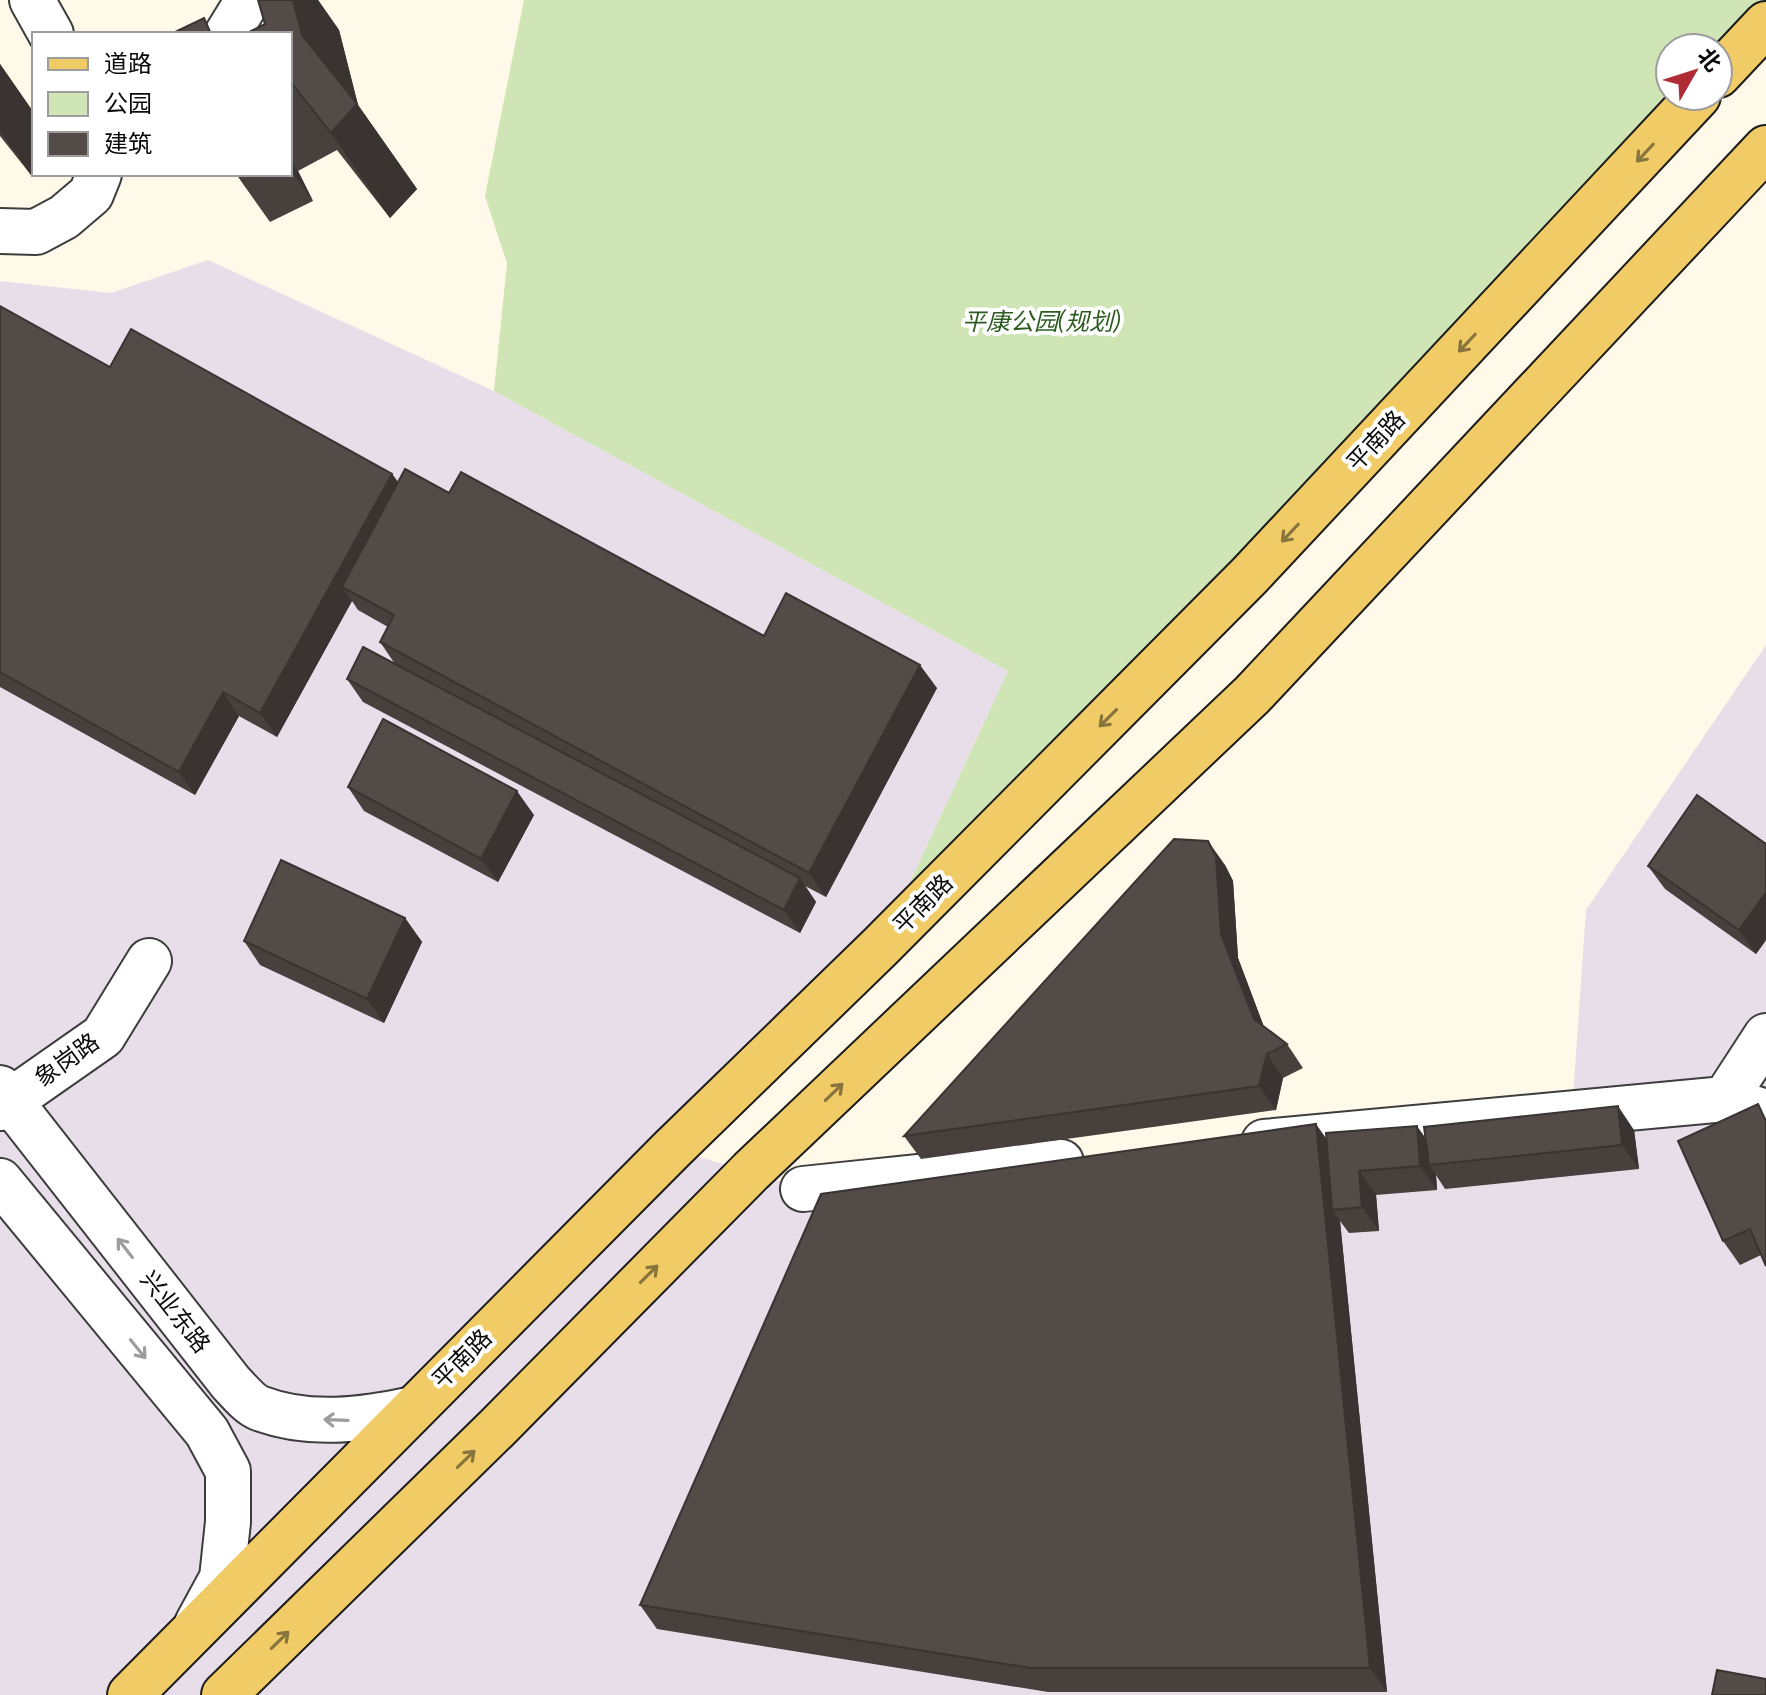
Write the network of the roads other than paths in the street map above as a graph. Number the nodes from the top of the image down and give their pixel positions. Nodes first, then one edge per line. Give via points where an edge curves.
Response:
1 (32, 0) edge
2 (248, 0) edge
3 (1766, 24) edge
4 (50, 32) edge
5 (228, 32) edge
6 (1734, 58) edge
7 (1683, 112) edge
8 (1766, 148) edge
9 (98, 176) edge
10 (0, 231) edge
11 (149, 961) dead end
12 (1766, 1036) edge
13 (3, 1099) edge
14 (1725, 1099) junction
15 (1766, 1112) edge
16 (1232, 1145) edge
17 (1105, 1158) edge
18 (0, 1181) edge
19 (803, 1189) dead end
20 (413, 1409) junction
21 (190, 1638) junction
22 (130, 1695) edge
23 (224, 1695) edge

1 - 4 street
2 - 5 street
3 - 6 main road
7 -> 20 main road, 平南路 via 1250,575
23 -> 8 main road via 751,1171 1252,695
9 - 10 street via 91,194 64,217 36,232
11 - 13 street, 象岗路 via 103,1036
12 - 14 street
20 -> 13 street, 兴业东路 via 364,1420 334,1420 256,1407 231,1383
14 - 15 street
14 - 16 street
17 - 19 street
18 -> 21 street via 207,1432 228,1471 222,1578
20 - 21 main road, 平南路
21 - 22 main road, 平南路

